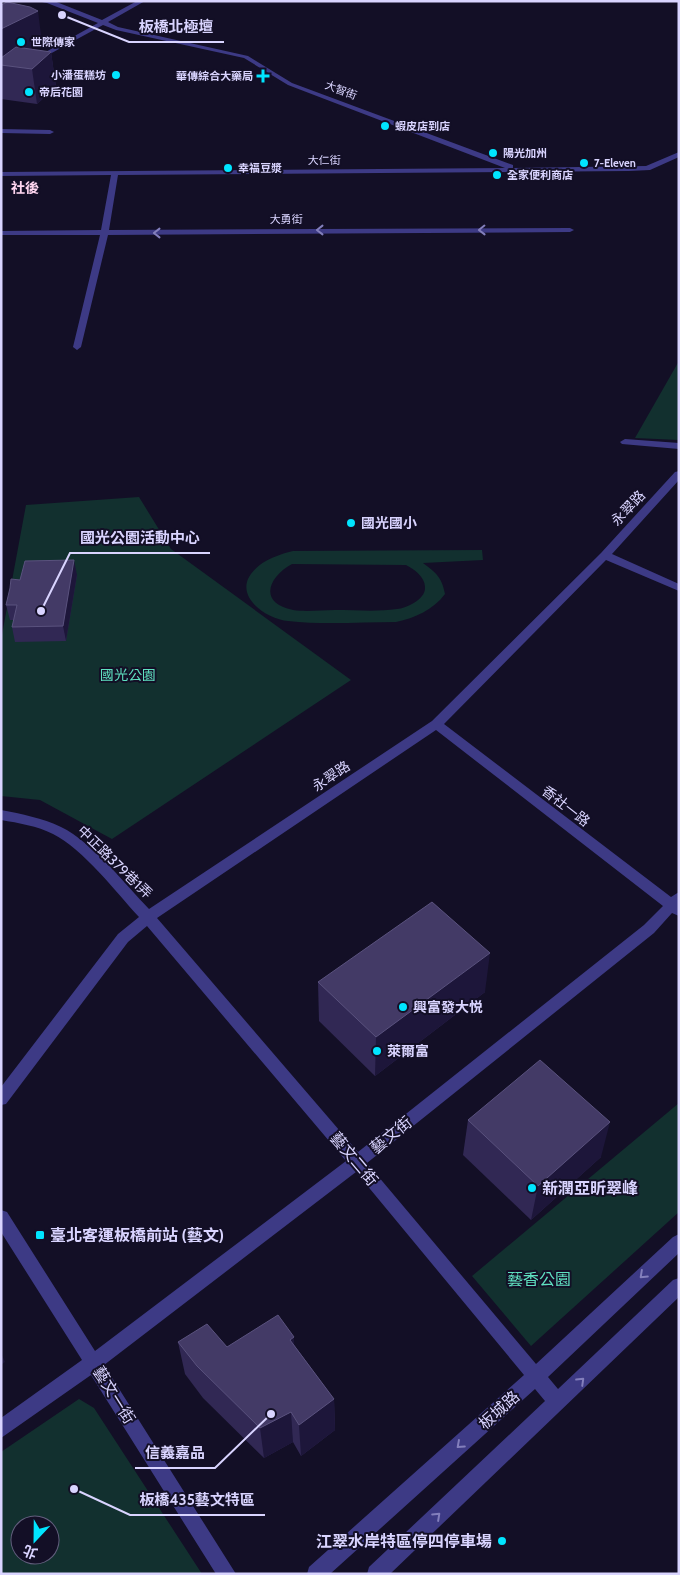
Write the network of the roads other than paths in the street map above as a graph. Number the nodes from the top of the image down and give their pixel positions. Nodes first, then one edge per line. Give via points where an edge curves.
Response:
1 (40, 1) edge
2 (142, 1) edge
3 (103, 23) junction
4 (27, 64) edge
5 (2, 131) edge
6 (50, 132) dead end
7 (679, 154) edge
8 (516, 170) junction
9 (114, 173) junction
10 (1, 174) edge
11 (570, 230) dead end
12 (104, 232) junction
13 (1, 233) edge
14 (77, 348) dead end
15 (625, 442) dead end
16 (679, 446) edge
17 (679, 474) edge
18 (605, 555) junction
19 (679, 588) edge
20 (436, 724) junction
21 (1, 815) edge
22 (676, 905) edge
23 (148, 916) junction
24 (1, 1099) edge
25 (357, 1162) junction
26 (1, 1217) edge
27 (679, 1242) edge
28 (679, 1286) edge
29 (94, 1364) junction
30 (535, 1377) junction
31 (558, 1403) junction
32 (1, 1429) edge
33 (228, 1574) edge
34 (316, 1574) edge
35 (376, 1574) edge

1 - 3 street, 大智街 via 48,1
2 - 3 street
3 - 4 street
3 - 8 street, 大智街 via 136,34 246,58 290,84
5 - 6 street
7 - 8 street, 大仁街 via 647,168
8 - 9 street, 大仁街
9 - 10 street, 大仁街
9 - 12 street
11 -> 12 street, 大勇街
12 - 13 street, 大勇街
12 - 14 street
15 - 16 street
17 - 18 street, 永翠路
18 - 19 street
18 - 20 street, 永翠路
20 - 22 street, 香社一路
20 - 23 street, 永翠路
21 - 23 street, 中正路379巷1弄 via 34,821 58,830 79,845
22 - 25 street, 藝文街
23 - 24 street, 永翠路 via 123,938
23 - 25 street, 藝文二街
25 - 29 street, 藝文街
25 - 30 street, 藝文二街
26 - 29 street, 藝文一街
27 -> 30 street, 板城路
31 -> 28 street
29 - 32 street, 藝文街
29 - 33 street, 藝文一街
30 - 31 street, 藝文二街
30 -> 34 street, 板城路
35 -> 31 street

